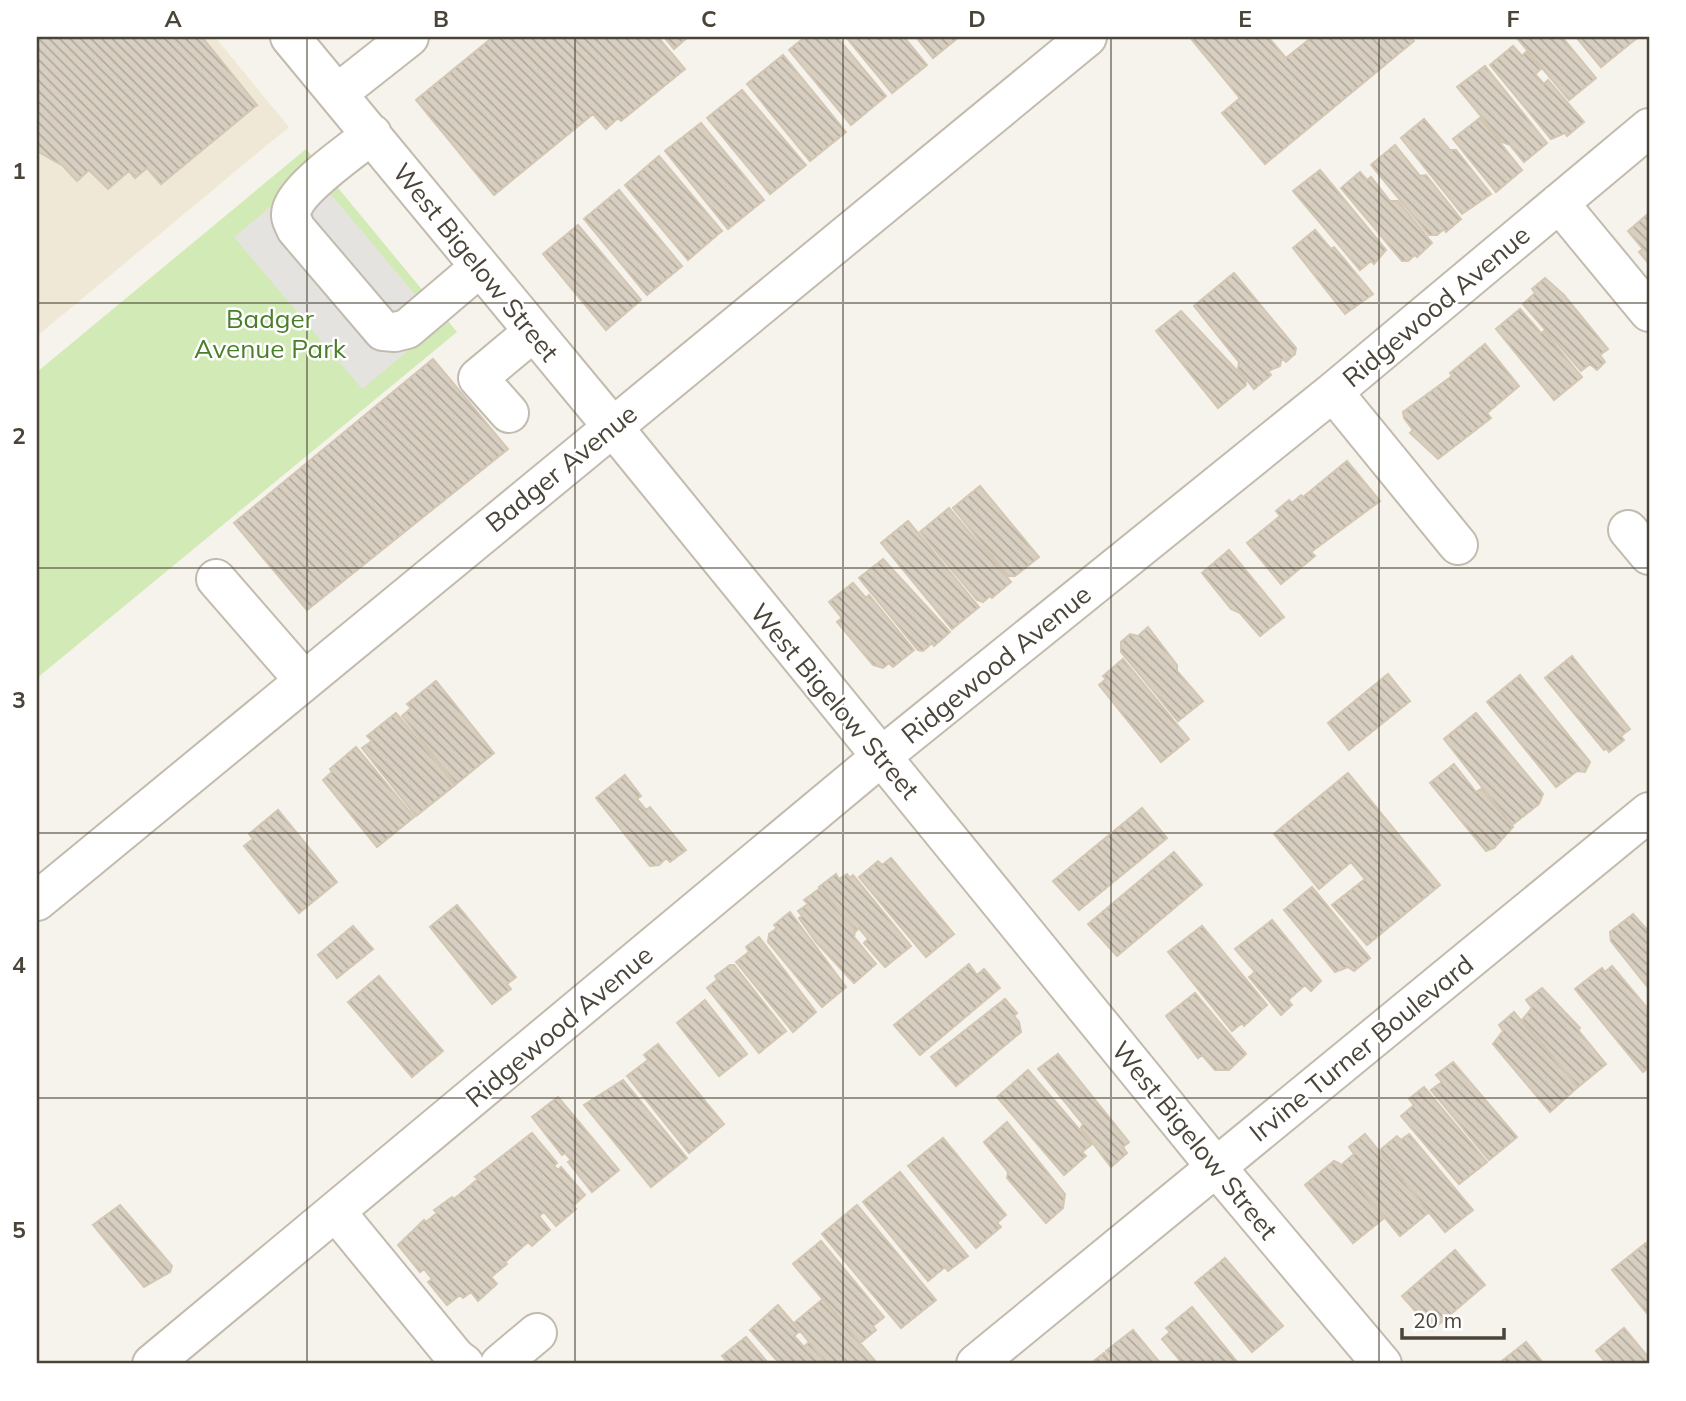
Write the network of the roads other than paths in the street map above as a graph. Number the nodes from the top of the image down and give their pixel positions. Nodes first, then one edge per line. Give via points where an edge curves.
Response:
1 (290, 37) edge
2 (409, 37) edge
3 (1087, 37) edge
4 (338, 93) junction
5 (1649, 128) edge
6 (372, 134) junction
7 (1559, 203) junction
8 (480, 267) junction
9 (1649, 312) edge
10 (532, 332) junction
11 (1333, 392) junction
12 (509, 413) dead end
13 (612, 426) junction
14 (1458, 545) dead end
15 (216, 579) dead end
16 (303, 679) junction
17 (882, 757) junction
18 (1649, 812) edge
19 (37, 901) edge
20 (1216, 1167) junction
21 (336, 1212) junction
22 (537, 1333) dead end
23 (152, 1364) edge
24 (464, 1364) edge
25 (500, 1364) edge
26 (976, 1364) edge
27 (1382, 1364) edge

1 - 4 street, West Bigelow Street
2 - 4 street
3 - 13 street, Badger Avenue
4 - 6 street, West Bigelow Street
5 - 7 street, Ridgewood Avenue
6 - 8 street, West Bigelow Street
6 - 8 street via 301,194 290,218 296,229 383,331 407,329
7 - 9 street
7 - 11 street, Ridgewood Avenue
8 - 10 street, West Bigelow Street
10 - 12 street via 478,378
10 - 13 street, West Bigelow Street
11 - 14 street
11 - 17 street, Ridgewood Avenue
13 - 16 street, Badger Avenue
13 - 17 street, West Bigelow Street
15 - 16 street
16 - 19 street, Badger Avenue
17 - 20 street, West Bigelow Street
17 - 21 street, Ridgewood Avenue
18 - 20 street, Irvine Turner Boulevard
20 - 26 street, Irvine Turner Boulevard
20 - 27 street, West Bigelow Street
21 - 23 street, Ridgewood Avenue
21 - 24 street
22 - 25 street

